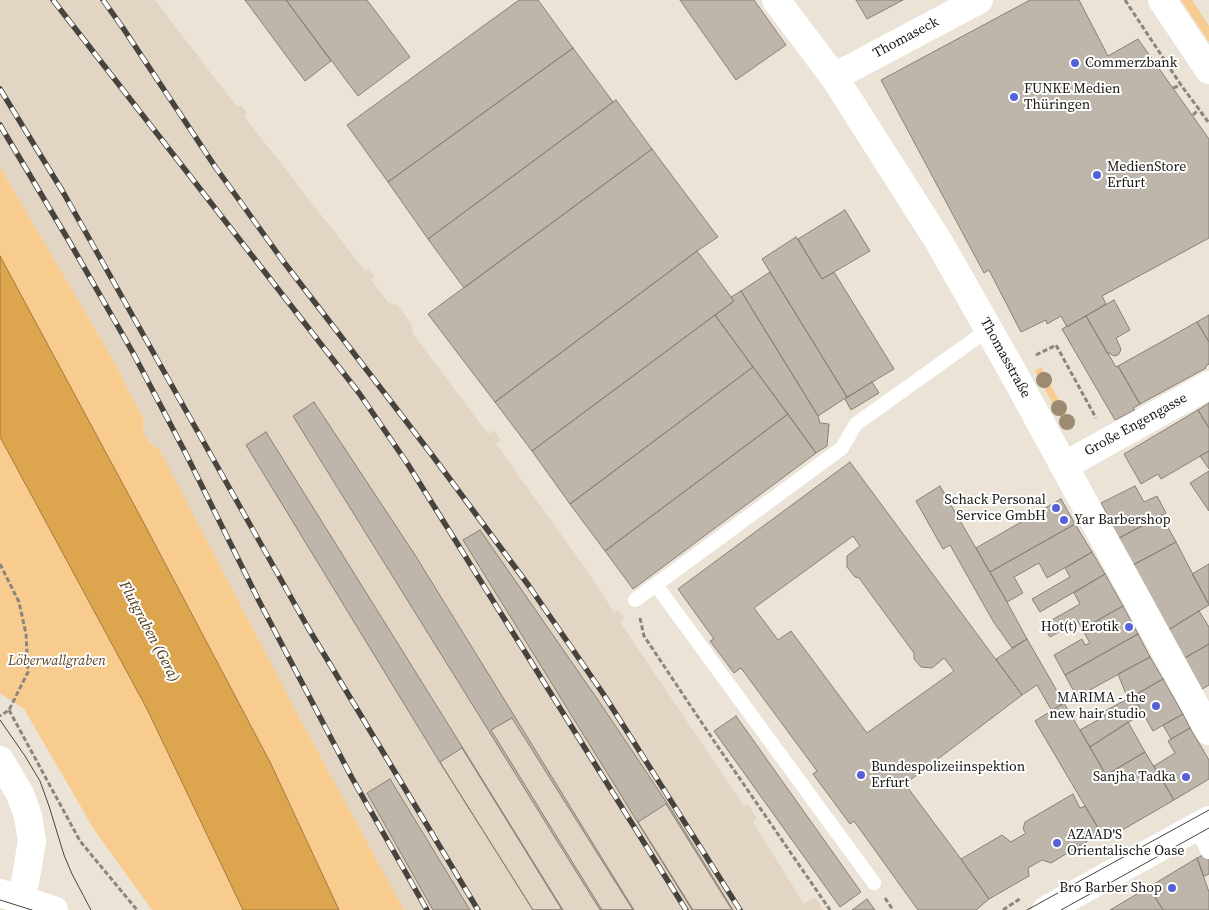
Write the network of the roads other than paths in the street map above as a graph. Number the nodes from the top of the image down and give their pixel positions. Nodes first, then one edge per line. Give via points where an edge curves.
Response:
1 (776, 0) edge
2 (979, 0) edge
3 (1162, 0) edge
4 (1209, 70) edge
5 (834, 76) junction
6 (989, 329) junction
7 (1209, 385) edge
8 (1064, 466) junction
9 (656, 585) junction
10 (635, 600) road end
11 (1209, 731) edge
12 (0, 760) edge
13 (1203, 823) edge
14 (1208, 852) dead end
15 (874, 883) dead end
16 (10, 896) edge
17 (54, 910) edge
18 (1046, 910) edge

1 - 5 street, Thomasstraße
2 - 5 street, Thomaseck
3 - 4 street
5 - 6 street, Thomasstraße via 927,222
6 - 8 street, Thomasstraße
6 - 9 lane via 856,424 842,448
7 - 8 street, Große Engengasse
8 - 11 street, Thomasstraße
9 - 10 lane
9 - 15 lane
12 - 16 street via 20,794 32,841 26,877
13 - 14 lane
13 - 18 street
16 - 17 street

